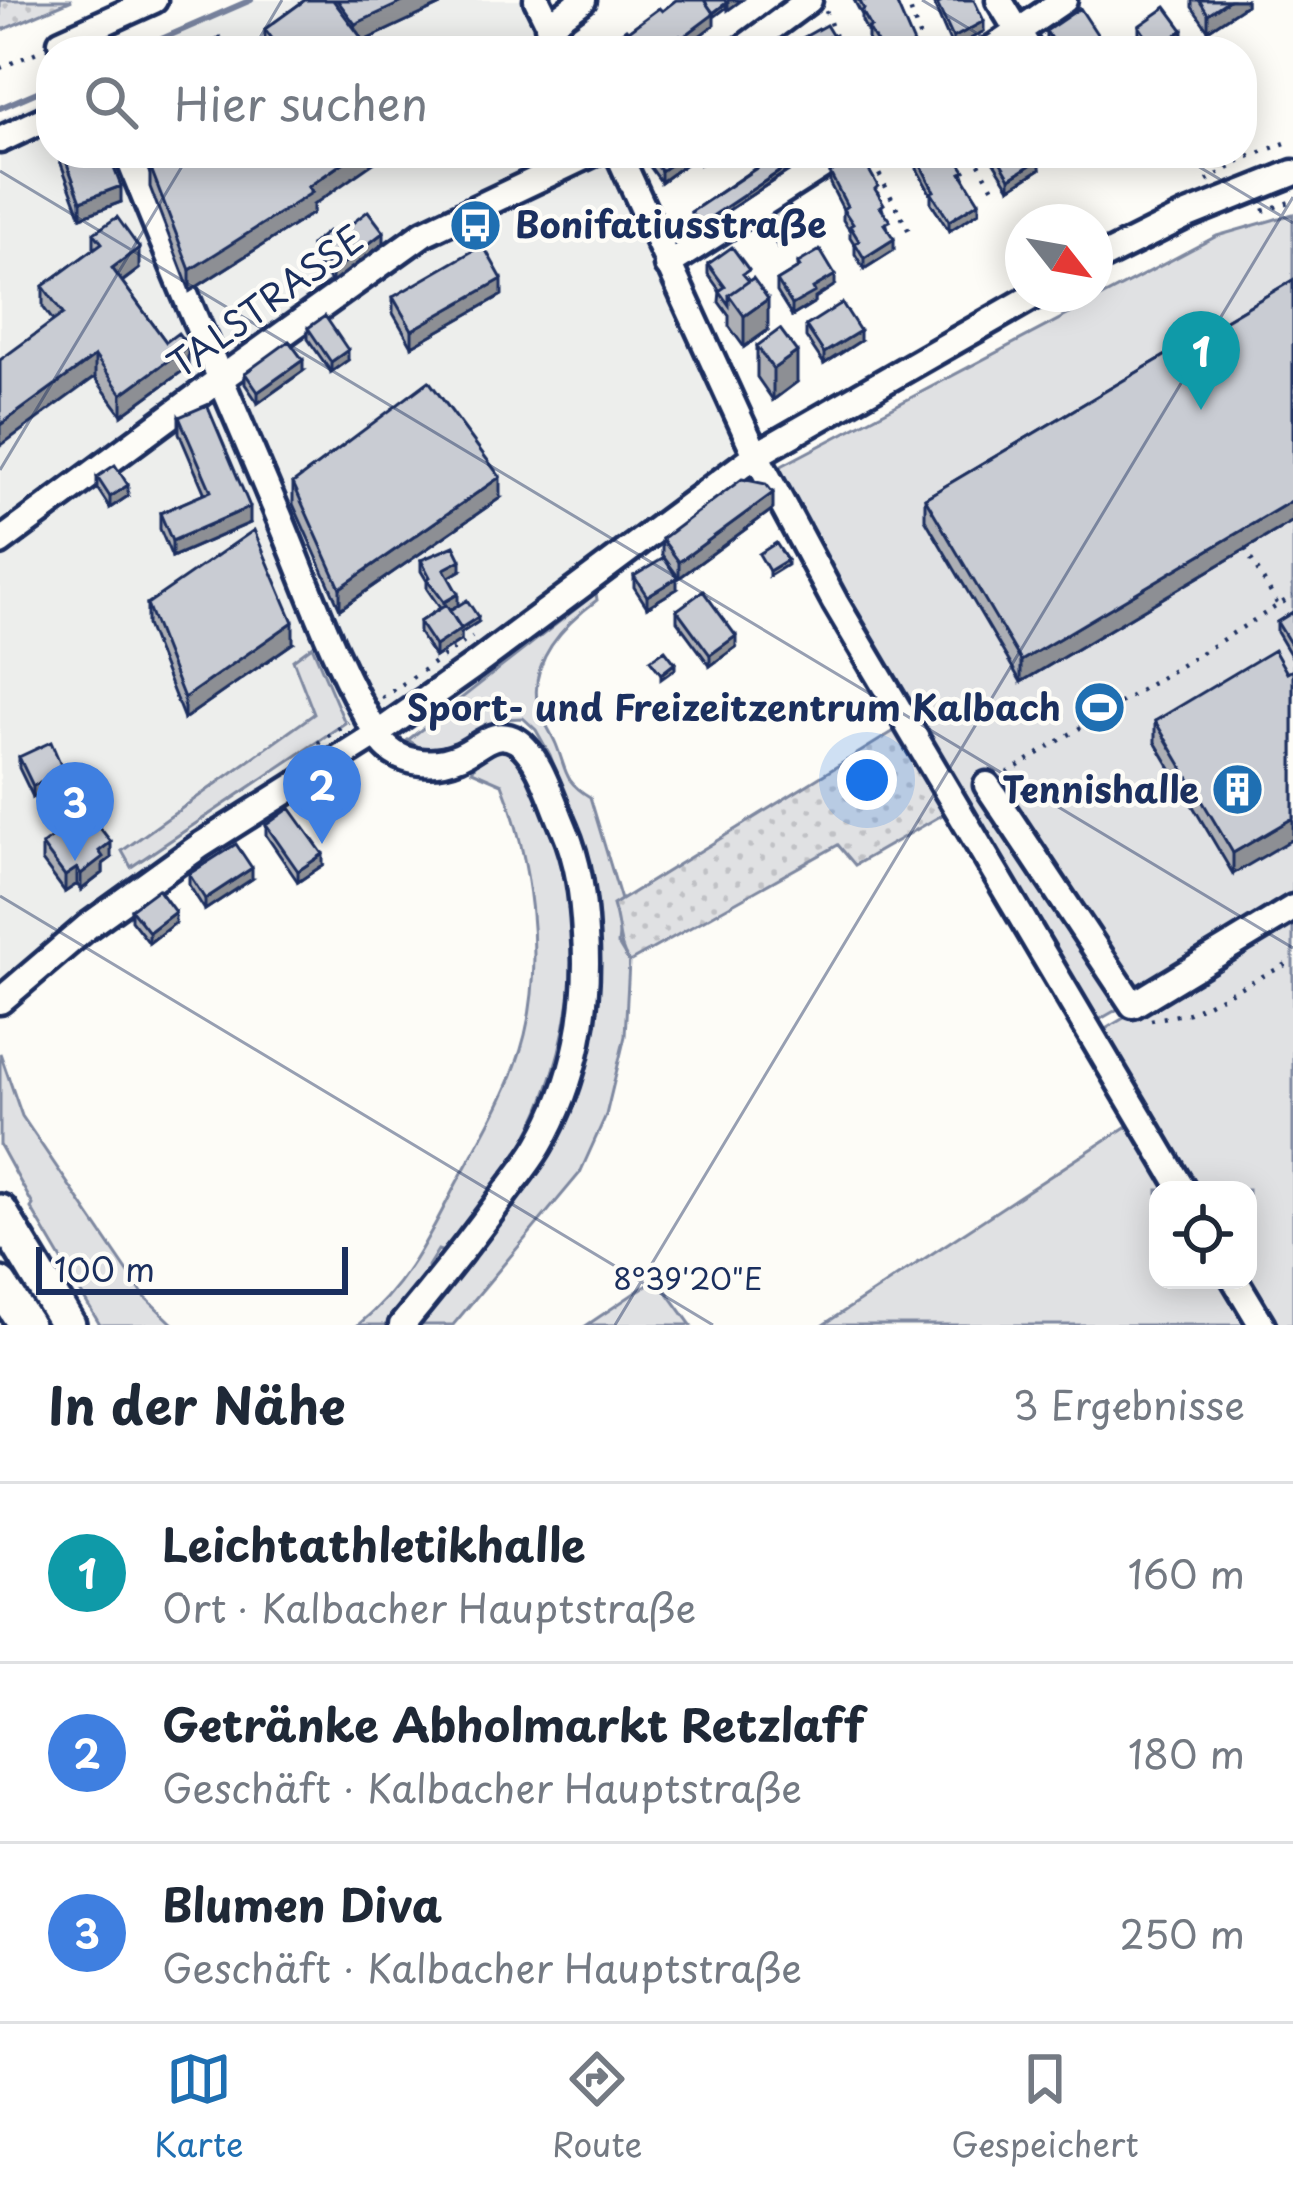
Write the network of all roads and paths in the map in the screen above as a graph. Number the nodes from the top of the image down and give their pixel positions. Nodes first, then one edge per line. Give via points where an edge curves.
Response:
1 (154, 0) edge
2 (537, 0) edge
3 (583, 0) edge
4 (809, 0) edge
5 (822, 0) edge
6 (908, 0) edge
7 (999, 0) edge
8 (1064, 0) edge
9 (548, 26) junction
10 (74, 36) edge
11 (554, 36) edge
12 (760, 36) edge
13 (835, 36) edge
14 (919, 36) edge
15 (1021, 36) edge
16 (1029, 36) edge
17 (36, 53) edge
18 (0, 68) edge
19 (36, 123) edge
20 (0, 140) edge
21 (133, 168) edge
22 (561, 168) edge
23 (625, 168) edge
24 (819, 168) edge
25 (876, 168) edge
26 (982, 168) edge
27 (1293, 173) edge
28 (1265, 183) junction
29 (993, 188) dead end
30 (1293, 188) edge
31 (1293, 201) edge
32 (1251, 216) dead end
33 (911, 236) dead end
34 (1113, 252) edge
35 (667, 265) junction
36 (1006, 312) edge
37 (219, 380) junction
38 (756, 455) junction
39 (0, 542) edge
40 (1245, 549) edge
41 (1293, 596) edge
42 (1278, 605) junction
43 (377, 734) junction
44 (987, 785) joint
45 (1293, 908) edge
46 (1293, 961) edge
47 (0, 1001) edge
48 (1142, 1022) dead end
49 (1178, 1181) edge
50 (0, 1212) edge
51 (0, 1285) edge
52 (1240, 1289) edge
53 (26, 1325) edge
54 (68, 1325) edge
55 (402, 1325) edge
56 (1262, 1325) edge

1 - 10 street
2 - 9 street
3 - 9 street
4 - 12 street
5 - 13 path
6 - 14 path
7 - 15 street
8 - 16 street
9 - 11 street
17 - 18 path
19 - 20 street
21 - 37 street
22 - 37 street, TALSTRASSE via 424,233
23 - 35 street
24 - 35 street
25 - 33 path
26 - 29 path
27 - 28 street
28 - 30 street
28 - 34 street
31 - 32 path
35 - 38 street
36 - 38 street
37 - 39 street, TALSTRASSE
37 - 43 street
38 - 43 street
38 - 49 street
40 - 42 path
41 - 42 path
42 - 44 path
43 - 47 street via 201,844
43 - 55 street via 405,759 432,763 492,736 520,743 570,842 588,969 582,1030 540,1145
44 - 45 street via 1133,1005
46 - 48 path via 1189,1013
50 - 54 highway
51 - 53 highway
52 - 56 street

